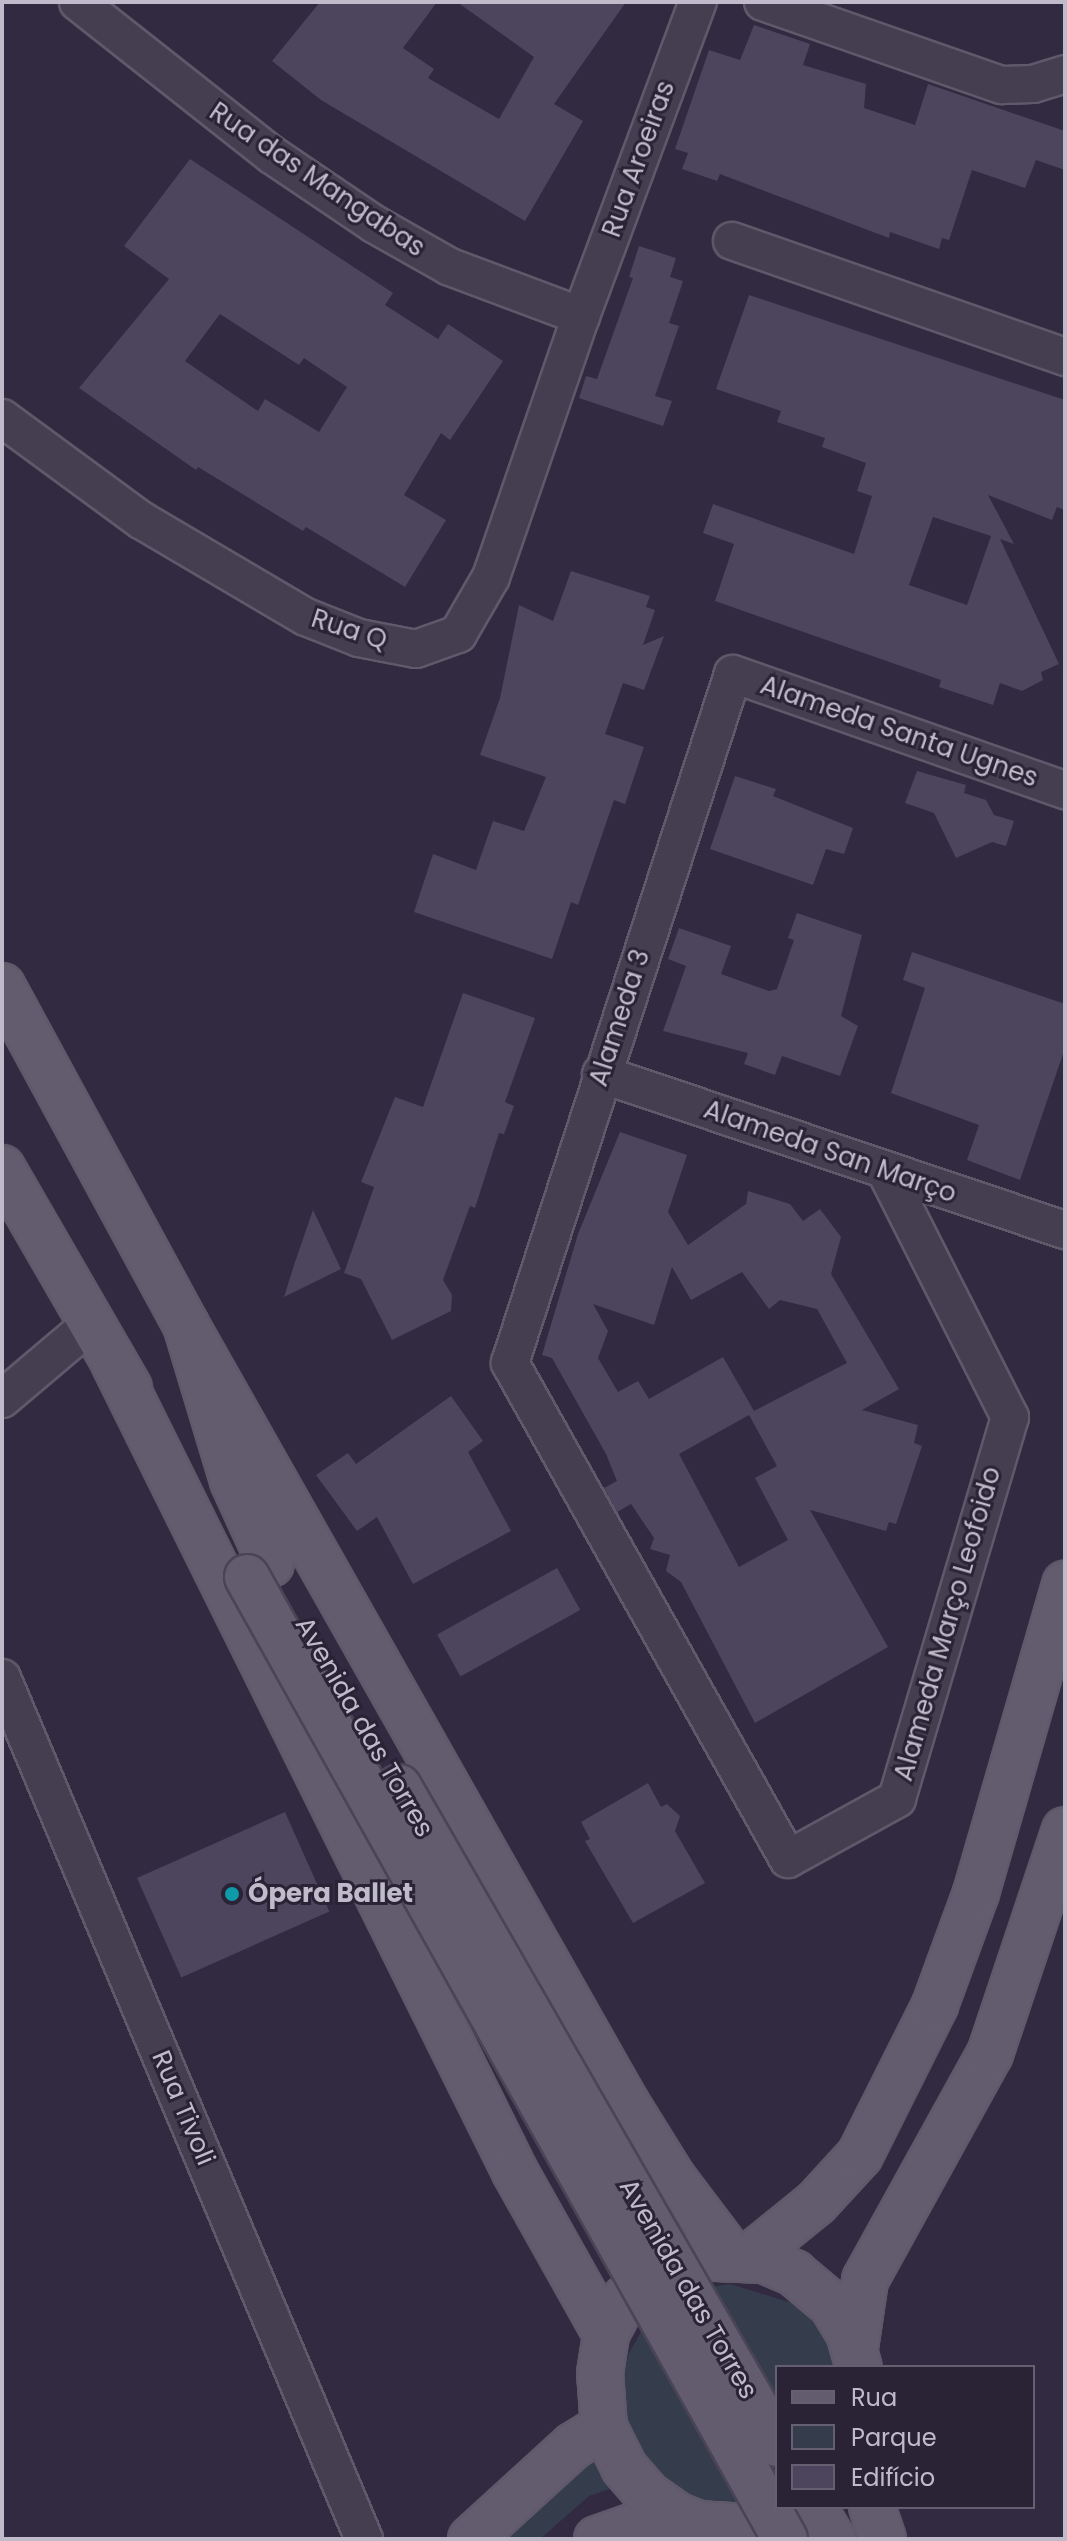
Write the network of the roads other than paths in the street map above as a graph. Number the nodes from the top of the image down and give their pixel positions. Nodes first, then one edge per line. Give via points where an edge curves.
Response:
1 (78, 2) edge
2 (698, 2) edge
3 (763, 2) edge
4 (1065, 74) edge
5 (732, 241) dead end
6 (581, 316) junction
7 (1065, 357) edge
8 (2, 418) edge
9 (733, 674) joint
10 (1065, 790) edge
11 (2, 986) edge
12 (601, 1074) junction
13 (2, 1168) edge
14 (886, 1172) junction
15 (1063, 1223) edge
16 (92, 1323) junction
17 (186, 1325) junction
18 (114, 1363) junction
19 (510, 1363) joint
20 (2, 1399) edge
21 (259, 1571) junction
22 (1065, 1584) edge
23 (2, 1678) edge
24 (1065, 1830) edge
25 (739, 2256) junction
26 (603, 2353) junction
27 (857, 2358) edge
28 (604, 2427) junction
29 (775, 2441) edge
30 (793, 2509) edge
31 (814, 2509) edge
32 (873, 2509) edge
33 (716, 2534) edge
34 (601, 2538) edge
35 (364, 2539) edge
36 (471, 2539) edge
37 (785, 2539) edge
38 (832, 2539) edge
39 (883, 2539) edge

1 - 6 street, Rua das Mangabas via 272,155 374,224 450,267
2 - 6 street, Rua Aroeiras
3 - 4 street via 1002,85 1033,84
5 - 7 street
6 - 8 street, Rua Q via 491,577 458,634 416,649 359,638 306,617 216,569
9 - 10 street, Alameda Santa Ugnes
9 - 12 street, Alameda 3
11 - 17 main road, Avenida das Torres
12 - 14 street, Alameda San Março
12 - 19 street, Alameda 3
13 - 16 main road, Avenida das Torres
14 - 15 street, Alameda San Março
14 - 19 street, Alameda Março Leofoido via 1010,1417 897,1799 788,1859
16 - 18 main road, Avenida das Torres
16 - 20 street
17 - 21 main road, Avenida das Torres
17 - 25 main road via 626,2103 678,2186
18 - 21 main road, Avenida das Torres
18 - 26 main road
21 - 29 main road, Avenida das Torres, bridge
21 - 37 main road, Avenida das Torres, bridge
22 - 25 main road via 976,1893 935,2005 860,2155 816,2203
23 - 35 street, Rua Tivoli
24 - 27 main road via 990,2054 865,2280
25 - 26 main road via 691,2257 654,2272 625,2299
25 - 27 main road via 780,2265 808,2282 841,2318
26 - 28 main road
28 - 33 main road via 624,2467 648,2495
28 - 36 main road via 573,2446
30 - 33 main road
31 - 38 main road
32 - 39 main road
33 - 34 main road via 648,2521

